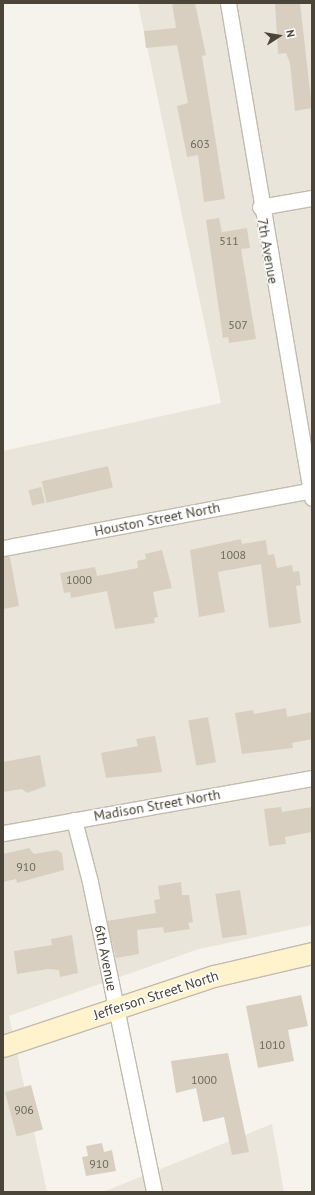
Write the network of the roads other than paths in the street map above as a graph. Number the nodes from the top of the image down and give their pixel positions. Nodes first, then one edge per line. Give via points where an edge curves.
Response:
1 (228, 3) edge
2 (312, 198) edge
3 (260, 207) junction
4 (312, 493) edge
5 (3, 548) edge
6 (312, 778) edge
7 (74, 820) junction
8 (3, 832) edge
9 (312, 953) edge
10 (116, 1008) junction
11 (3, 1046) edge
12 (154, 1192) edge

1 - 3 street, 7th Avenue
2 - 3 street
3 - 4 street, 7th Avenue
4 - 5 street, Houston Street North
6 - 7 street, Madison Street North
7 - 8 street, Madison Street North
7 - 10 street, 6th Avenue
9 - 10 main road, Jefferson Street North via 214,976
10 - 11 main road, Jefferson Street North
10 - 12 street, 6th Avenue

